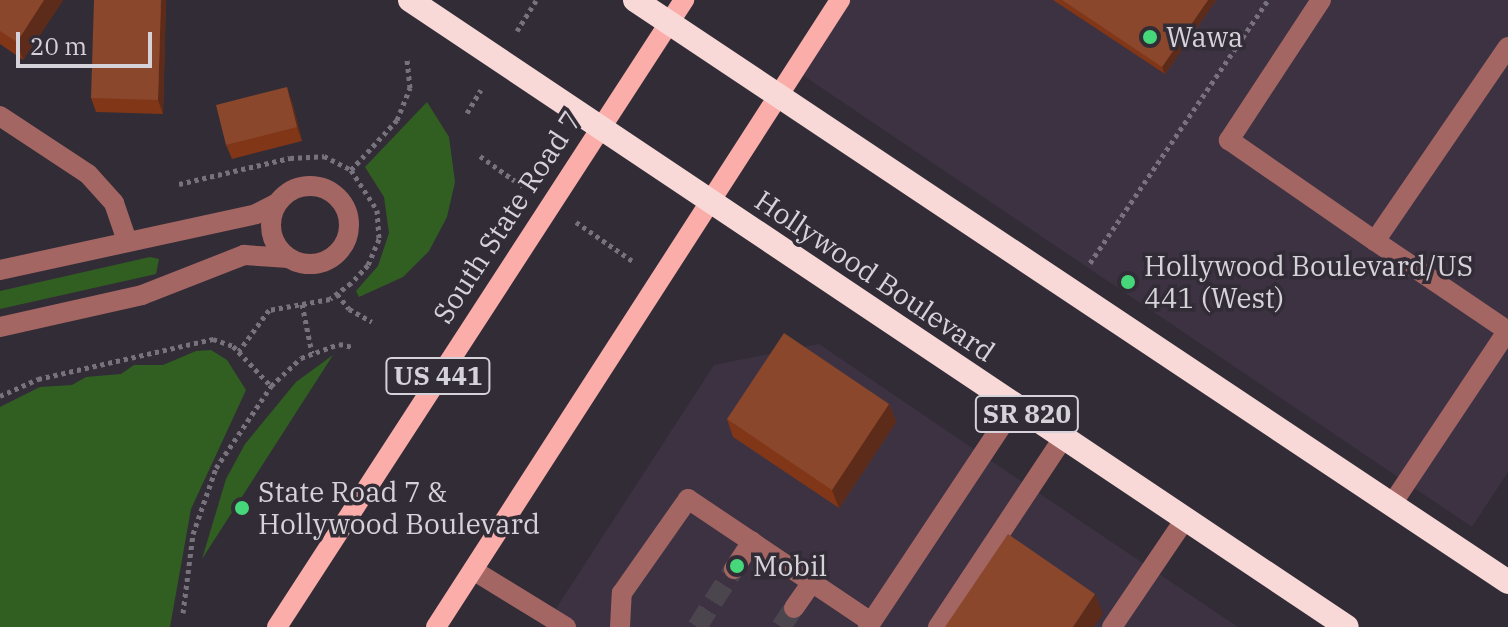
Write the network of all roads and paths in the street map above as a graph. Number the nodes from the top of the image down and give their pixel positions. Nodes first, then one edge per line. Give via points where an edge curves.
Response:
1 (410, 0) edge
2 (635, 0) edge
3 (684, 0) edge
4 (840, 0) edge
5 (1268, 0) edge
6 (1321, 0) edge
7 (669, 23) junction
8 (1508, 47) edge
9 (407, 59) dead end
10 (778, 96) junction
11 (0, 116) edge
12 (599, 126) junction
13 (351, 170) dead end
14 (709, 200) junction
15 (276, 204) junction
16 (127, 241) junction
17 (1375, 241) junction
18 (289, 258) junction
19 (0, 270) edge
20 (1071, 291) junction
21 (337, 294) dead end
22 (302, 304) dead end
23 (372, 322) dead end
24 (0, 327) edge
25 (1508, 331) edge
26 (353, 347) dead end
27 (312, 353) junction
28 (271, 386) junction
29 (0, 396) edge
30 (1015, 406) junction
31 (1063, 438) junction
32 (1392, 504) junction
33 (1185, 519) junction
34 (752, 541) junction
35 (734, 569) tunnel mouth
36 (473, 570) junction
37 (812, 582) junction
38 (1508, 582) edge
39 (794, 608) tunnel mouth
40 (183, 613) dead end
41 (869, 625) edge
42 (439, 626) edge
43 (277, 627) edge
44 (566, 627) edge
45 (620, 627) edge
46 (938, 627) edge
47 (1112, 627) edge
48 (1347, 627) edge

1 - 12 highway, Hollywood Boulevard / SR 820
2 - 7 highway
3 - 7 main road, South State Road 7 / US 441
4 - 10 main road
5 - 20 path
6 - 17 street via 1229,140
7 - 10 highway
7 - 12 main road, South State Road 7 / US 441
8 - 17 street
9 - 13 path via 410,88 397,120
10 - 14 main road
10 - 20 highway
11 - 16 street via 88,174 114,203
12 - 14 highway, Hollywood Boulevard / SR 820
12 - 43 main road, South State Road 7 / US 441
14 - 30 highway, Hollywood Boulevard / SR 820
14 - 36 main road
15 - 16 street via 256,214
15 - 18 street via 271,234
15 - 18 street via 287,193 316,186 342,202 348,217 349,232 333,257 303,263
16 - 19 street
17 - 25 street
18 - 24 street via 244,255 142,295
20 - 32 highway
21 - 23 path via 349,309
22 - 27 path
25 - 32 street
26 - 27 path via 339,344
27 - 28 path
28 - 29 path via 233,346 213,339 38,379
28 - 40 path via 216,468 193,534
30 - 31 highway, Hollywood Boulevard / SR 820
30 - 41 street
31 - 33 highway, Hollywood Boulevard / SR 820
31 - 46 street
32 - 38 highway
33 - 47 street
33 - 48 highway, Hollywood Boulevard / SR 820
34 - 35 street
34 - 37 street
34 - 45 street via 688,499 622,593
36 - 42 main road
36 - 44 street
37 - 39 street
37 - 41 street

